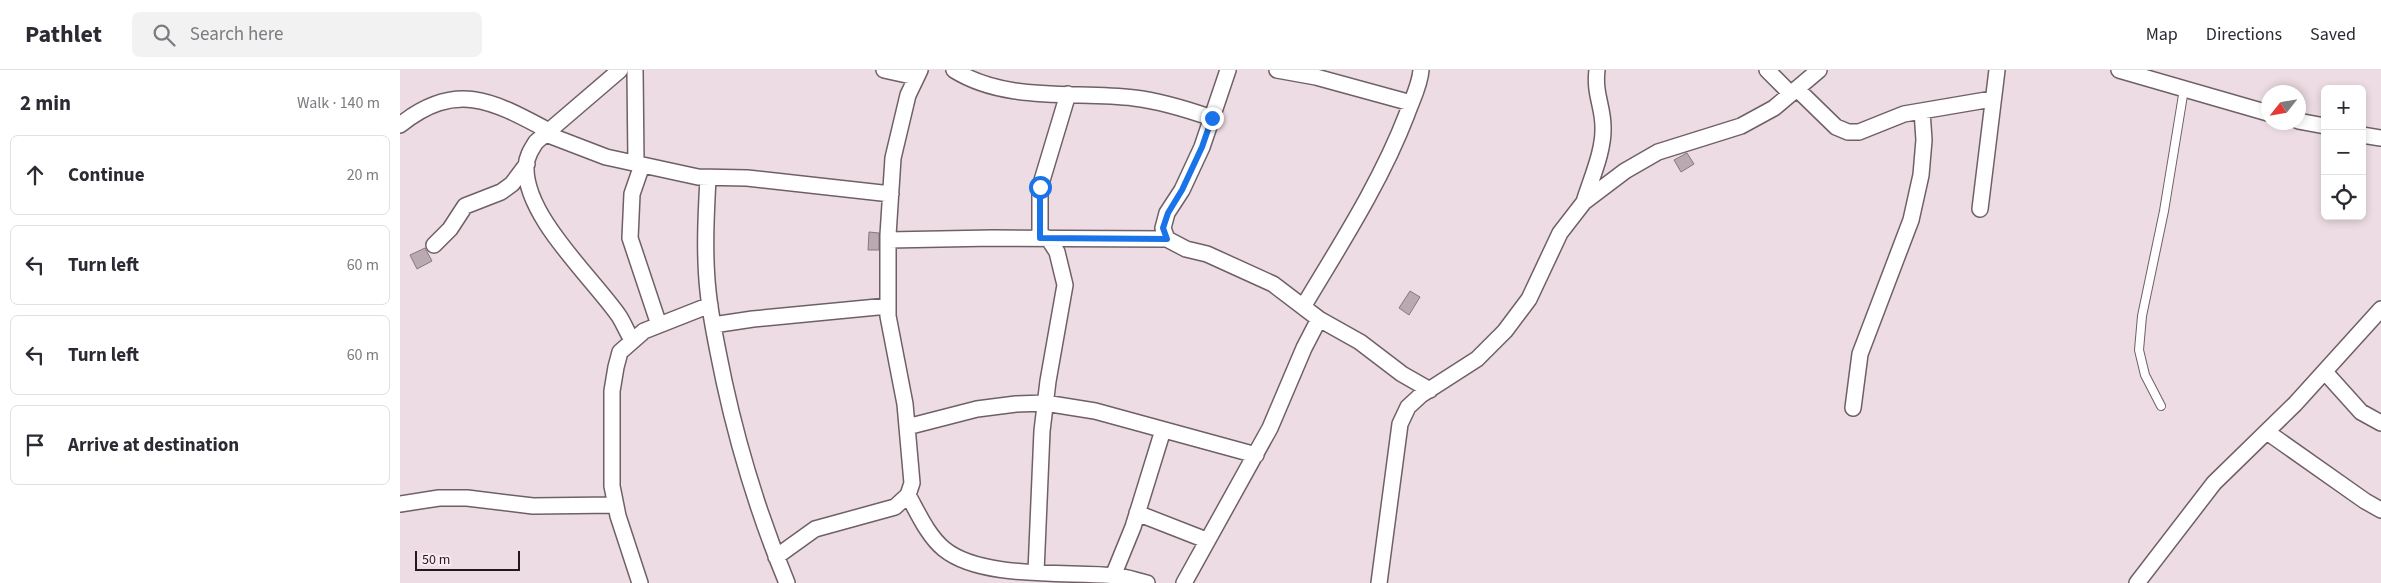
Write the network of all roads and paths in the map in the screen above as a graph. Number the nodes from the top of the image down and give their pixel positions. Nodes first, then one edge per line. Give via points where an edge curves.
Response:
1 (620, 70) edge
2 (636, 70) edge
3 (884, 70) edge
4 (954, 70) edge
5 (1228, 70) edge
6 (1277, 70) edge
7 (1420, 70) edge
8 (1597, 70) edge
9 (1767, 70) edge
10 (1819, 70) edge
11 (1997, 70) edge
12 (2119, 70) edge
13 (918, 74) edge
14 (2146, 74) edge
15 (2184, 89) junction
16 (1794, 92) junction
17 (1068, 94) junction
18 (1992, 99) junction
19 (1411, 103) junction
20 (1922, 111) junction
21 (2261, 111) edge
22 (1212, 118) junction
23 (2306, 122) edge
24 (400, 125) edge
25 (2321, 125) edge
26 (547, 132) junction
27 (2366, 135) edge
28 (2381, 138) edge
29 (527, 164) junction
30 (639, 164) junction
31 (708, 178) junction
32 (891, 194) junction
33 (1584, 202) junction
34 (1980, 209) dead end
35 (1044, 238) junction
36 (1167, 239) junction
37 (888, 240) junction
38 (434, 246) dead end
39 (710, 305) junction
40 (888, 306) junction
41 (1303, 307) junction
42 (2381, 309) edge
43 (1320, 319) junction
44 (659, 325) junction
45 (713, 325) junction
46 (632, 340) junction
47 (2325, 372) junction
48 (1430, 390) junction
49 (1045, 403) junction
50 (2160, 406) dead end
51 (1853, 408) dead end
52 (2381, 424) edge
53 (907, 427) junction
54 (1163, 430) junction
55 (2267, 432) junction
56 (1256, 455) junction
57 (908, 495) junction
58 (400, 504) edge
59 (616, 506) junction
60 (2381, 510) edge
61 (1137, 513) junction
62 (1206, 540) junction
63 (776, 557) junction
64 (1036, 572) junction
65 (1113, 576) junction
66 (1077, 578) edge
67 (640, 583) edge
68 (787, 583) edge
69 (1147, 583) edge
70 (1184, 583) edge
71 (1379, 583) edge
72 (2137, 583) edge

1 - 26 street
2 - 30 street
3 - 13 street
4 - 17 street via 982,84 1028,92
5 - 22 street
6 - 19 street via 1316,77
7 - 19 street
8 - 33 street via 1602,142
9 - 16 street
10 - 16 street
11 - 18 street
12 - 14 street
13 - 32 street via 908,94 893,158
14 - 15 street
15 - 21 street
15 - 50 lane via 2163,220 2142,316 2139,350 2146,376
16 - 20 street via 1848,132 1859,132 1882,121
16 - 33 street via 1774,108 1741,126 1658,152 1625,171
17 - 22 street via 1170,104
17 - 35 street via 1040,187
18 - 20 street
18 - 34 street
19 - 41 street via 1353,224
20 - 51 street via 1924,140 1911,220 1860,354
22 - 36 street via 1202,147 1168,213 1163,228
23 - 25 street
24 - 26 street via 437,102 461,98 488,101
26 - 29 street via 536,142
26 - 30 street via 606,157
27 - 28 street
29 - 38 street via 512,184 501,192 466,206
29 - 46 street via 529,188 541,215 619,317
30 - 31 street
30 - 44 street via 632,194 630,238
31 - 32 street via 747,178
31 - 39 street via 706,240
32 - 37 street
33 - 48 street via 1560,233 1529,299 1505,331 1477,359
35 - 36 street
35 - 37 street
35 - 49 street via 1057,252 1065,285
36 - 41 street via 1273,284
37 - 40 street
39 - 44 street
39 - 45 street
40 - 45 street
40 - 53 street
41 - 43 street
42 - 47 street
43 - 48 street
43 - 56 street
44 - 46 street
45 - 63 street via 736,433
46 - 59 street via 620,352 612,391 612,486
47 - 52 street via 2361,412
47 - 55 street
48 - 71 street via 1408,407 1400,424
49 - 53 street via 977,409
49 - 54 street via 1095,411
49 - 64 street
53 - 57 street via 912,483
54 - 56 street
54 - 61 street
55 - 60 street
55 - 72 street via 2214,483
56 - 62 street
57 - 63 street via 895,507 815,529
57 - 64 street via 944,549 970,564
58 - 59 street via 448,498 533,506
59 - 67 street
61 - 62 street
61 - 65 street
62 - 70 street
63 - 68 street
64 - 66 street
65 - 66 street
65 - 69 street

